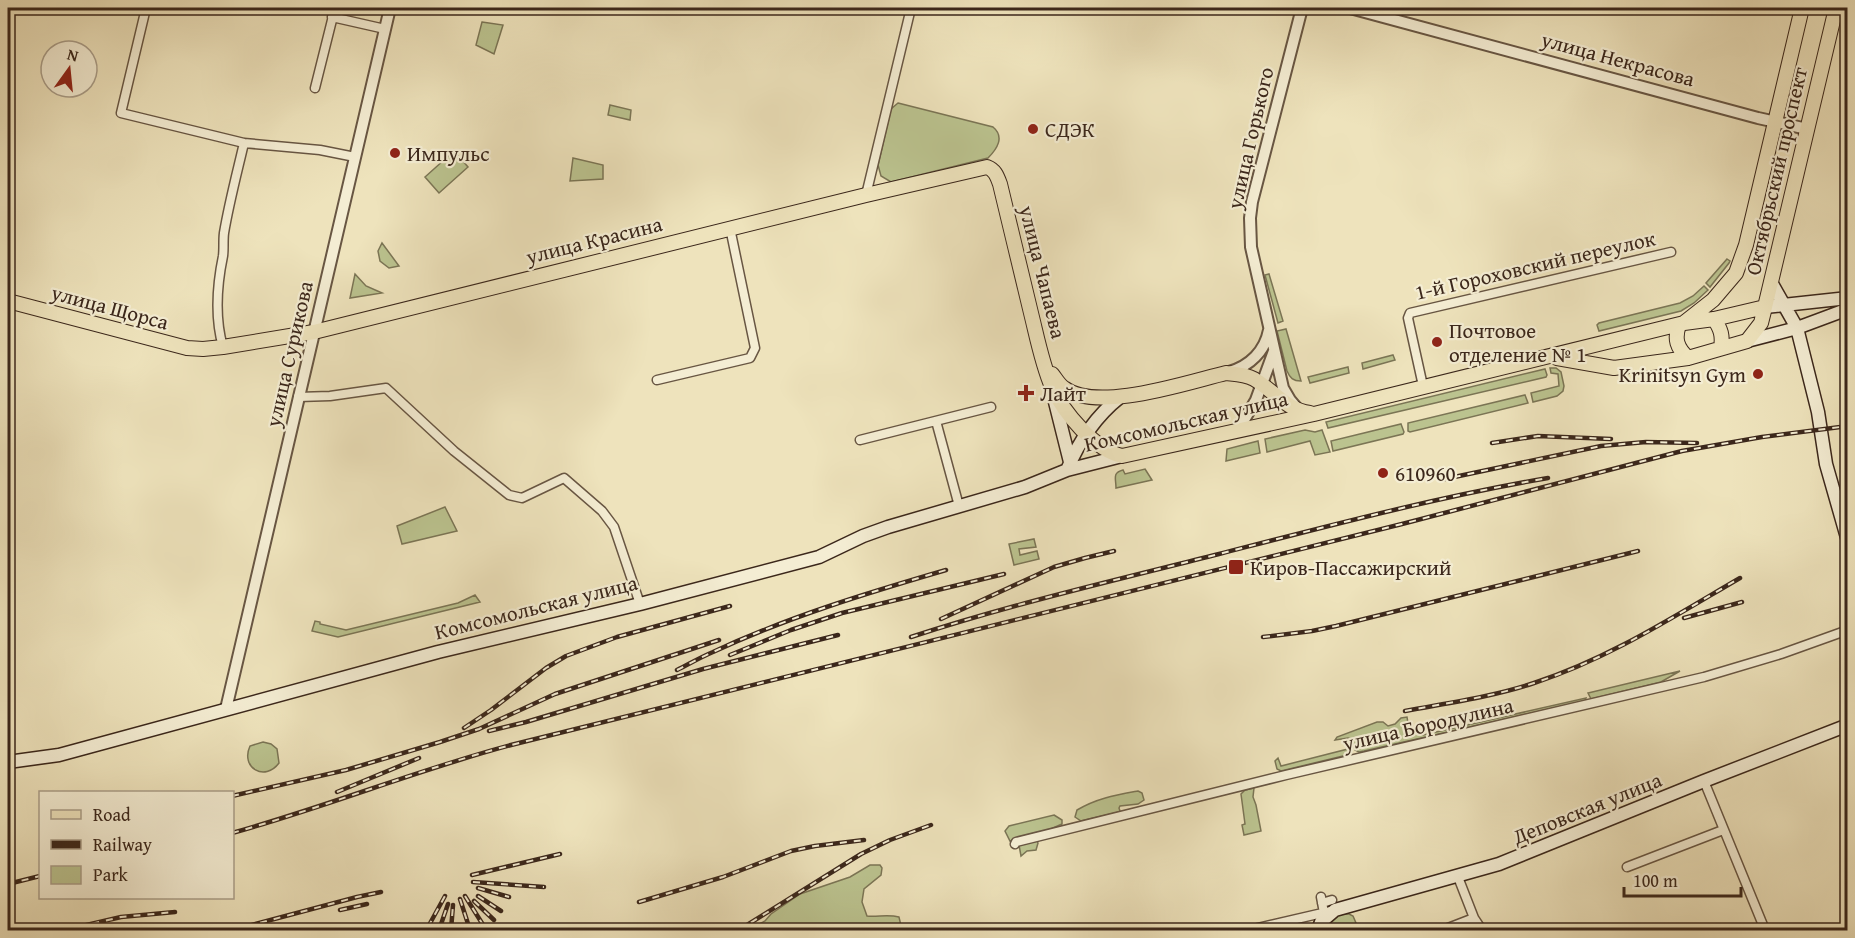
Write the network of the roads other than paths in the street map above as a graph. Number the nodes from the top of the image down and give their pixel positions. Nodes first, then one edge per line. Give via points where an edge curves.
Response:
1 (146, 8) edge
2 (335, 8) edge
3 (390, 8) edge
4 (911, 8) edge
5 (1302, 8) edge
6 (1350, 8) edge
7 (1802, 8) edge
8 (1836, 8) edge
9 (332, 17) junction
10 (385, 29) junction
11 (315, 88) dead end
12 (1774, 122) junction
13 (1807, 129) junction
14 (244, 143) junction
15 (355, 158) junction
16 (993, 169) joint
17 (866, 195) junction
18 (730, 228) junction
19 (1671, 252) dead end
20 (1771, 282) junction
21 (1848, 298) edge
22 (8, 301) edge
23 (1785, 305) junction
24 (1765, 307) junction
25 (1848, 309) edge
26 (1714, 318) junction
27 (1682, 324) junction
28 (1797, 328) junction
29 (1269, 329) junction
30 (314, 332) junction
31 (1613, 341) junction
32 (1747, 341) junction
33 (223, 347) junction
34 (1721, 348) junction
35 (203, 349) joint
36 (1274, 350) junction
37 (1549, 356) junction
38 (1688, 358) junction
39 (1044, 363) junction
40 (1614, 368) junction
41 (1226, 373) junction
42 (657, 380) dead end
43 (1262, 385) junction
44 (1423, 386) junction
45 (1052, 387) junction
46 (298, 397) junction
47 (1120, 397) junction
48 (991, 407) dead end
49 (1310, 413) junction
50 (936, 421) junction
51 (1238, 430) junction
52 (1086, 433) junction
53 (860, 440) dead end
54 (1122, 456) junction
55 (1068, 466) junction
56 (959, 506) junction
57 (1848, 541) edge
58 (640, 604) junction
59 (1848, 630) edge
60 (226, 709) junction
61 (1848, 725) edge
62 (8, 762) edge
63 (1704, 781) junction
64 (1723, 830) junction
65 (1015, 844) dead end
66 (1627, 867) dead end
67 (1458, 877) junction
68 (1321, 900) dead end
69 (1330, 908) junction
70 (1474, 918) junction
71 (1249, 930) edge
72 (1318, 930) edge
73 (1443, 930) edge
74 (1482, 930) edge
75 (1765, 930) edge

1 - 14 street via 121,113
2 - 9 street
3 - 10 street, улица Сурикова
4 - 17 street
5 - 29 street, улица Горького via 1251,212 1251,248
6 - 12 street, улица Некрасова
7 - 12 main road, Октябрьский проспект
8 - 13 main road, Октябрьский проспект
9 - 10 street
9 - 11 street
10 - 15 street, улица Сурикова
12 - 13 street, улица Некрасова
12 - 27 main road, Октябрьский проспект via 1736,273 1713,300
13 - 20 main road, Октябрьский проспект
14 - 15 street via 320,150
14 - 33 street via 224,235 218,301
15 - 30 street, улица Сурикова
16 - 17 main road, улица Красина via 979,168
16 - 39 main road, улица Чапаева via 998,176
17 - 18 main road, улица Красина
18 - 30 main road, улица Красина
18 - 42 street via 755,348 750,358
19 - 44 street, 1-й Гороховский переулок via 1410,313
20 - 23 main road
20 - 24 main road, Октябрьский проспект
21 - 23 main road, Комсомольская улица
22 - 35 main road, улица Щорса via 144,338
23 - 24 main road, Комсомольская улица
23 - 28 main road
24 - 26 main road, Комсомольская улица
24 - 32 main road, Октябрьский проспект via 1761,323
25 - 28 main road, Комсомольская улица
26 - 27 main road, Комсомольская улица
26 - 34 main road via 1723,336
27 - 31 main road, Комсомольская улица
27 - 38 main road via 1676,334 1679,350
28 - 32 main road, Комсомольская улица
28 - 57 main road via 1818,412 1826,464
29 - 36 street, улица Горького
29 - 41 street, Комсомольская улица via 1255,358
30 - 33 main road, улица Красина
30 - 46 street, улица Сурикова
31 - 37 main road, Комсомольская улица
31 - 40 main road
32 - 34 main road, Комсомольская улица
33 - 35 main road, улица Красина
34 - 38 main road, Комсомольская улица
36 - 43 street
36 - 49 street, улица Горького via 1283,388 1290,400
37 - 40 main road, Комсомольская улица
37 - 44 main road, Комсомольская улица
38 - 40 main road, Комсомольская улица
39 - 45 main road, улица Чапаева
39 - 47 main road, Комсомольская улица via 1061,387 1070,392 1087,398
41 - 43 main road, Комсомольская улица via 1246,376
41 - 47 main road, Комсомольская улица
43 - 49 main road, Комсомольская улица via 1287,405
43 - 51 street
44 - 49 main road, Комсомольская улица
45 - 52 main road, улица Чапаева via 1064,409
45 - 55 main road, улица Чапаева
46 - 58 street via 386,388 509,495 522,498 564,478 602,511 614,527
46 - 60 street, улица Сурикова
47 - 52 main road, Комсомольская улица
48 - 50 street
49 - 51 main road, Комсомольская улица
50 - 53 street
50 - 56 street
51 - 54 main road, Комсомольская улица
52 - 54 main road, улица Чапаева
52 - 55 main road, Комсомольская улица
54 - 55 main road, Комсомольская улица
55 - 56 main road, Комсомольская улица via 1025,487
56 - 58 main road, Комсомольская улица via 863,536 819,557
58 - 60 main road, Комсомольская улица via 438,652
59 - 65 street, улица Бородулина via 1704,677 1162,804
60 - 62 main road, Комсомольская улица via 59,755
61 - 63 main road, Деповская улица
63 - 64 street
63 - 67 main road, Деповская улица
64 - 66 street
64 - 75 street
67 - 69 main road, Деповская улица
67 - 70 street
68 - 69 street
69 - 71 street, Деповская улица
69 - 72 main road
70 - 73 street
70 - 74 street

